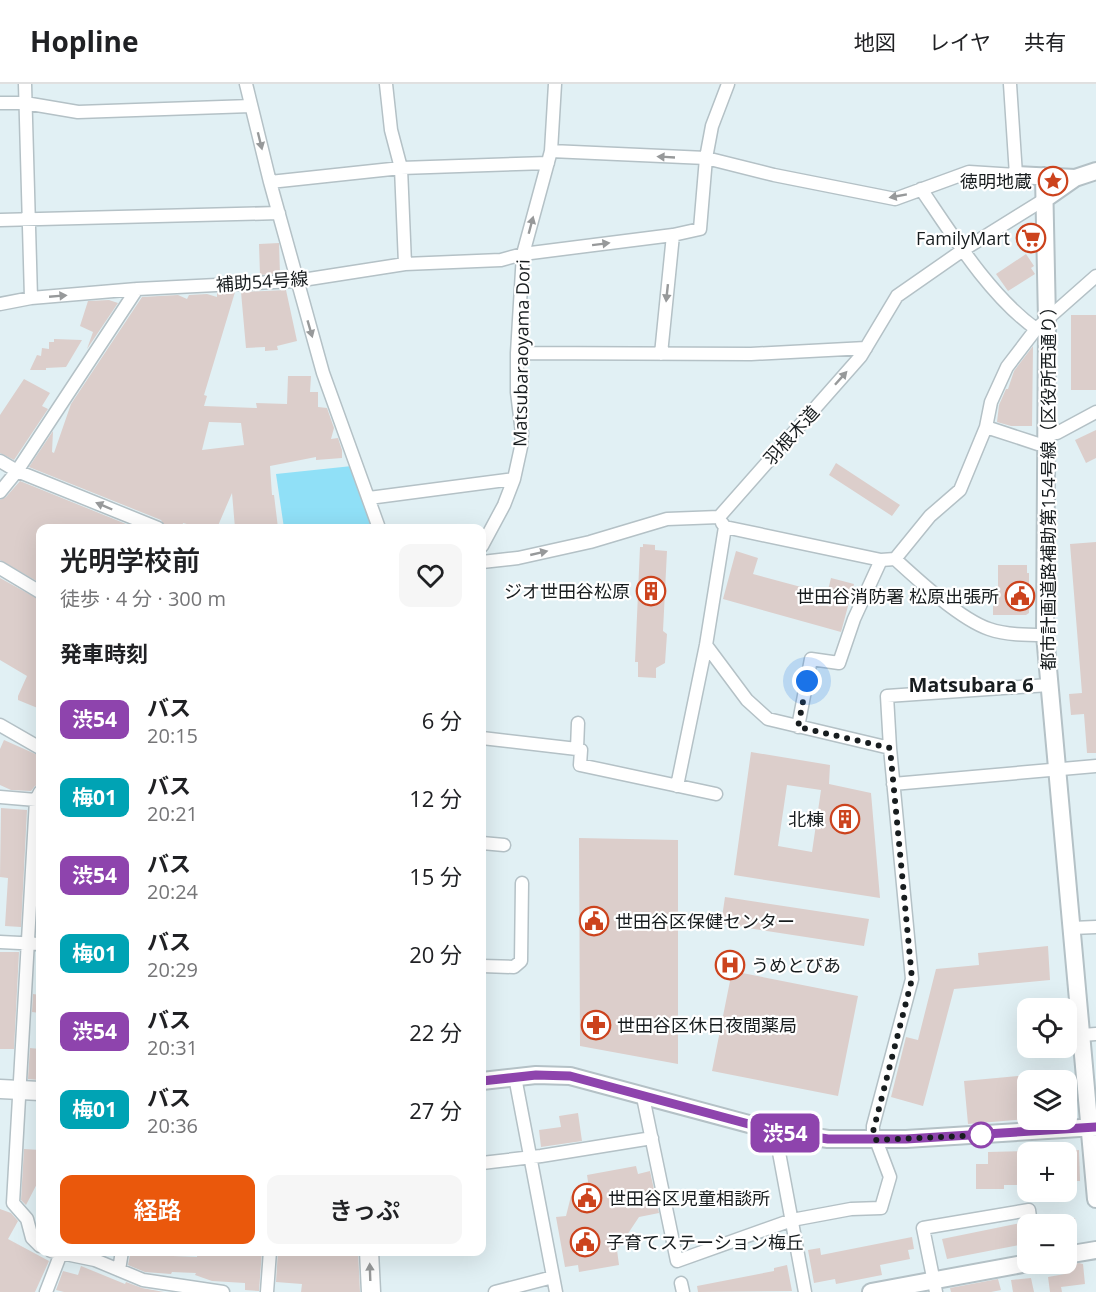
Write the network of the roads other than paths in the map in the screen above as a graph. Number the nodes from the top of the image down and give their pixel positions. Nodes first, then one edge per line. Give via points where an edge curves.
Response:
1 (25, 84) edge
2 (248, 84) edge
3 (386, 84) edge
4 (555, 84) edge
5 (728, 84) edge
6 (1010, 84) edge
7 (0, 103) edge
8 (25, 103) junction
9 (251, 106) junction
10 (549, 157) junction
11 (706, 159) junction
12 (401, 168) junction
13 (1096, 171) edge
14 (1016, 175) junction
15 (1044, 176) junction
16 (1075, 178) junction
17 (270, 182) junction
18 (921, 189) junction
19 (1045, 199) junction
20 (279, 213) junction
21 (29, 219) junction
22 (0, 220) edge
23 (673, 235) junction
24 (963, 250) junction
25 (522, 254) junction
26 (405, 264) junction
27 (1096, 276) edge
28 (296, 281) junction
29 (138, 289) junction
30 (31, 298) junction
31 (0, 304) edge
32 (1042, 325) junction
33 (866, 348) junction
34 (517, 353) junction
35 (662, 354) junction
36 (1096, 412) edge
37 (986, 427) junction
38 (1046, 438) junction
39 (0, 461) edge
40 (17, 471) junction
41 (514, 479) junction
42 (0, 492) edge
43 (369, 498) junction
44 (722, 522) junction
45 (148, 524) edge
46 (377, 524) edge
47 (486, 539) edge
48 (895, 559) junction
49 (881, 560) junction
50 (486, 562) edge
51 (0, 568) edge
52 (36, 590) edge
53 (1045, 635) junction
54 (706, 645) junction
55 (1049, 685) junction
56 (579, 723) dead end
57 (0, 725) edge
58 (798, 727) junction
59 (486, 738) edge
60 (36, 746) edge
61 (890, 748) junction
62 (577, 749) junction
63 (1096, 766) edge
64 (1058, 770) junction
65 (893, 784) junction
66 (677, 786) junction
67 (716, 794) dead end
68 (36, 796) edge
69 (0, 797) edge
70 (36, 823) edge
71 (486, 843) edge
72 (504, 845) dead end
73 (522, 883) dead end
74 (1096, 927) edge
75 (1072, 928) junction
76 (0, 942) edge
77 (27, 943) junction
78 (36, 944) edge
79 (486, 966) edge
80 (1089, 1034) edge
81 (515, 1077) junction
82 (486, 1081) edge
83 (9, 1089) edge
84 (36, 1091) edge
85 (643, 1097) junction
86 (1093, 1128) edge
87 (775, 1131) junction
88 (652, 1138) junction
89 (876, 1140) junction
90 (531, 1157) junction
91 (486, 1163) edge
92 (1096, 1199) edge
93 (1030, 1214) edge
94 (792, 1220) junction
95 (36, 1242) edge
96 (1096, 1250) edge
97 (1077, 1253) edge
98 (55, 1256) edge
99 (76, 1256) edge
100 (121, 1256) edge
101 (270, 1256) edge
102 (369, 1256) edge
103 (1017, 1266) edge
104 (119, 1270) junction
105 (553, 1277) junction
106 (934, 1286) edge
107 (46, 1292) edge
108 (223, 1292) edge
109 (267, 1292) edge
110 (370, 1292) edge
111 (495, 1292) edge
112 (556, 1292) edge
113 (805, 1292) edge
114 (871, 1292) edge

1 - 8 street
2 - 9 street
3 - 12 street
4 - 10 street, Matsubaraoyama Dori
5 - 11 street via 712,126
6 - 14 street
7 - 8 street
8 - 9 street via 78,112
8 - 21 street
9 -> 17 street
11 -> 10 street
10 - 12 street
25 -> 10 street, Matsubaraoyama Dori
18 -> 11 street via 895,199
11 - 23 street, 補助54号線 via 700,229
12 - 17 street
12 - 26 street
13 - 16 street
14 - 15 street
14 - 18 street via 969,172
15 - 16 street
15 - 19 street, 都市計画道路補助第154号線（区役所西通り）
16 - 19 street
17 - 20 street
18 - 24 street
19 - 24 street, 羽根木道
19 - 32 street, 都市計画道路補助第154号線（区役所西通り）
20 - 21 street
20 - 28 street
21 - 22 street
21 - 30 street
25 -> 23 street, 補助54号線
23 -> 35 street
24 - 32 street via 1017,315
24 - 33 street, 羽根木道 via 897,296
25 - 26 street, 補助54号線 via 501,260
25 - 34 street, Matsubaraoyama Dori
26 - 28 street, 補助54号線
27 - 32 street
28 - 29 street, 補助54号線
28 -> 43 street via 323,373
30 -> 29 street, 補助54号線
29 - 40 street
30 - 31 street, 補助54号線
32 - 37 street via 1004,372 991,402
32 - 38 street, 都市計画道路補助第154号線（区役所西通り）
33 - 35 street
44 -> 33 street, 羽根木道
34 - 35 street
34 - 41 street, Matsubaraoyama Dori via 522,433
36 - 38 street
37 - 38 street via 1035,443
37 - 48 street via 960,490 930,516
38 - 53 street, 都市計画道路補助第154号線（区役所西通り）
39 - 40 street
40 - 42 street
45 -> 40 street
41 - 43 street
41 - 47 street, Matsubaraoyama Dori
43 - 46 street
44 - 49 street
50 -> 44 street via 590,542 667,519
44 - 54 street
48 - 49 street
48 - 53 street via 937,595 989,630
49 - 58 street via 839,663 811,659
51 - 52 street
53 - 55 street, 都市計画道路補助第154号線（区役所西通り）
54 - 58 street via 747,700 768,719
54 - 66 street
55 - 61 street via 887,696
55 - 64 street, 都市計画道路補助第154号線（区役所西通り）
56 - 62 street
57 - 60 street
58 - 61 street
59 - 62 street
61 - 65 street
62 - 66 street via 581,750 580,765
63 - 64 street
64 - 65 street
64 - 75 street, 都市計画道路補助第154号線（区役所西通り）
65 - 89 street via 912,979 873,1126
66 - 67 street
68 - 69 street
70 - 77 street
71 - 72 street
73 - 79 street via 520,961 514,967
74 - 75 street
75 - 80 street, 都市計画道路補助第154号線（区役所西通り）
76 - 77 street
77 - 78 street
77 - 83 street
80 - 86 street, 都市計画道路補助第154号線（区役所西通り）
81 - 82 street
81 - 85 street via 570,1076
81 - 90 street
83 - 84 main road
83 - 95 street via 13,1203 27,1219
85 - 87 street
85 - 88 street
86 - 89 street
86 - 92 street, 都市計画道路補助第154号線（区役所西通り）
87 - 89 street via 828,1139
87 - 94 street
88 - 90 street
88 - 94 street via 677,1261
89 - 94 street via 890,1177 880,1208
90 - 91 street
90 - 105 street
93 - 106 street via 1029,1210 923,1228
94 - 113 street
96 - 97 street
98 - 107 street
99 - 104 street
100 - 104 street
101 - 109 street
110 -> 102 main road
103 - 106 street
104 - 108 street via 143,1280
105 - 111 street
105 - 112 street
106 - 114 street

